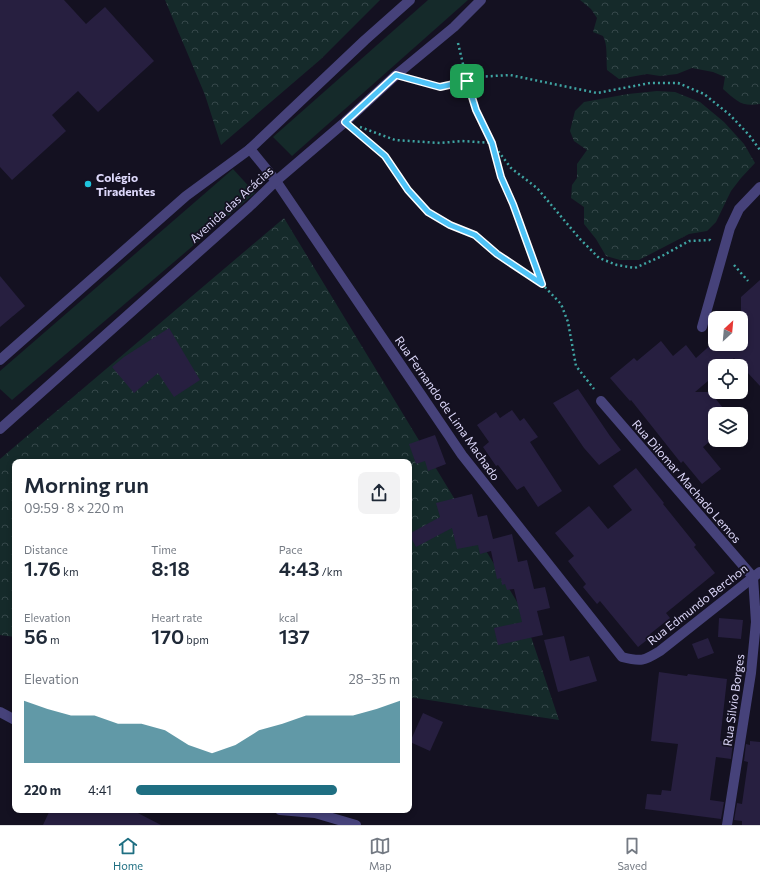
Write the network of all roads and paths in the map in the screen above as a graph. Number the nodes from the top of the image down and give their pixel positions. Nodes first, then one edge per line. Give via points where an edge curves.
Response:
1 (410, 0) edge
2 (481, 0) edge
3 (454, 27) junction
4 (396, 75) junction
5 (467, 81) junction
6 (345, 122) junction
7 (492, 143) junction
8 (250, 149) junction
9 (760, 150) edge
10 (276, 182) junction
11 (760, 187) edge
12 (724, 252) junction
13 (748, 281) dead end
14 (542, 284) junction
15 (702, 327) dead end
16 (0, 360) edge
17 (601, 401) joint
18 (0, 429) edge
19 (756, 575) edge
20 (610, 641) joint
21 (756, 674) edge
22 (0, 712) edge
23 (12, 718) edge
24 (315, 813) edge
25 (356, 825) edge
26 (727, 825) edge

1 - 8 street
2 - 3 street, Avenida das Acácias
3 - 4 street, Avenida das Acácias
3 - 5 path
4 - 5 path via 440,87
4 - 6 street, Avenida das Acácias
5 - 7 path via 476,110
5 - 9 path via 478,77 510,74 597,93 650,83 678,83 704,94 730,115
6 - 7 path via 395,140
6 - 10 street, Avenida das Acácias
6 - 14 path via 385,156 408,190 428,212 450,225 475,235 497,254
7 - 12 path via 511,168 537,188 599,258 635,268 689,241 710,240
7 - 14 path via 501,177
8 - 10 street, Rua Fernando de Lima Machado
8 - 16 street via 186,196
10 - 18 street, Avenida das Acácias
10 - 20 street, Rua Fernando de Lima Machado via 462,455
11 - 12 street via 739,209 730,228
12 - 13 path
12 - 15 street
14 - 17 path via 561,304 568,322 576,366
17 - 19 street, Rua Dilomar Machado Lemos
19 - 20 street, Rua Edmundo Berchon via 660,651 647,658 636,661 622,656
19 - 21 street, Rua Silvio Borges
21 - 26 street, Rua Silvio Borges
22 - 23 street
24 - 25 street

